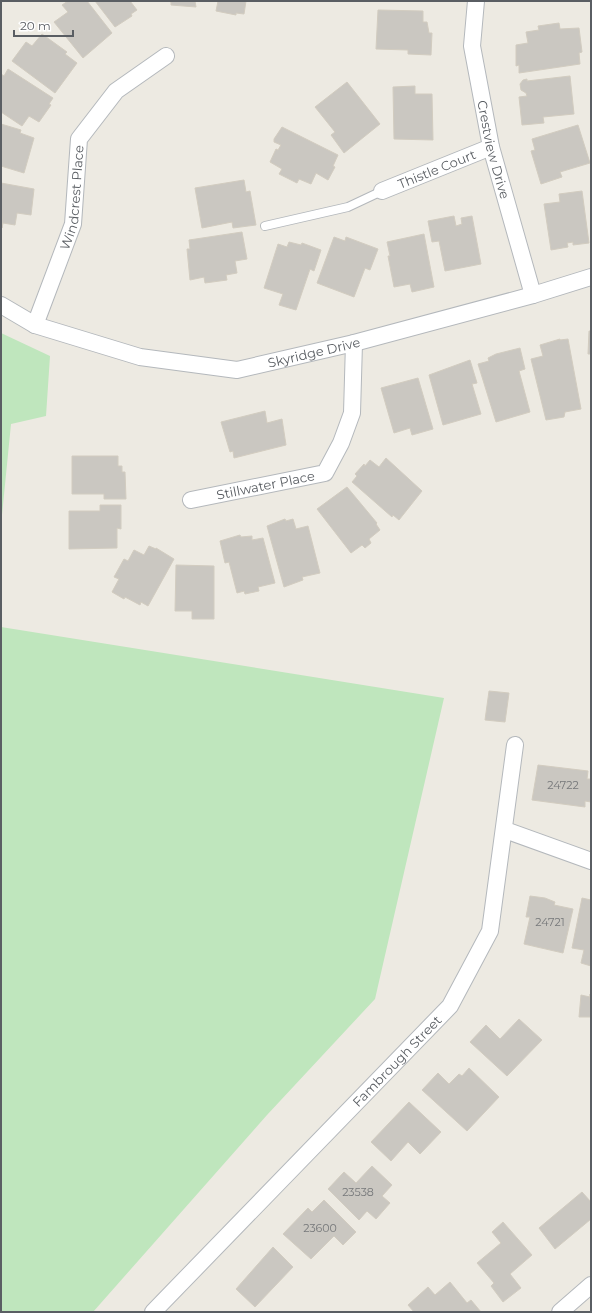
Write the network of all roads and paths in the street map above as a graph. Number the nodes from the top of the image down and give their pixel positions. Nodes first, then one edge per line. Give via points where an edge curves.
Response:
1 (476, 1) edge
2 (166, 56) dead end
3 (492, 147) junction
4 (382, 191) joint
5 (265, 226) dead end
6 (591, 277) edge
7 (533, 295) junction
8 (1, 305) edge
9 (35, 325) junction
10 (354, 343) junction
11 (191, 500) dead end
12 (515, 745) dead end
13 (505, 830) junction
14 (591, 861) edge
15 (591, 1285) edge
16 (153, 1312) edge
17 (560, 1312) edge

1 - 3 street, Crestview Drive via 472,46
2 - 9 street, Windcrest Place via 116,91 78,139 73,224
3 - 4 street, Thistle Court
3 - 7 street, Crestview Drive
4 - 5 lane via 348,207
6 - 7 street, Skyridge Drive
7 - 10 street, Skyridge Drive
8 - 9 street, Skyridge Drive
9 - 10 street, Skyridge Drive via 140,358 237,370
10 - 11 street, Stillwater Place via 352,413 326,473
12 - 13 street, Fambrough Street
13 - 14 street
13 - 16 street, Fambrough Street via 490,931 450,1006
15 - 17 street

